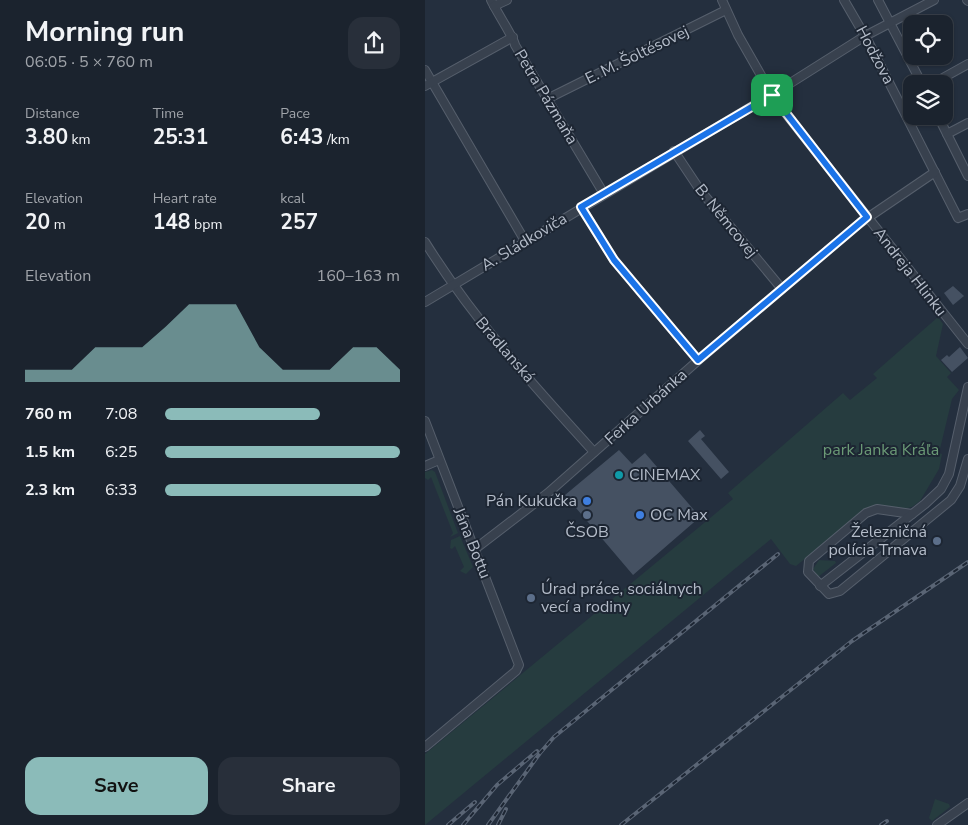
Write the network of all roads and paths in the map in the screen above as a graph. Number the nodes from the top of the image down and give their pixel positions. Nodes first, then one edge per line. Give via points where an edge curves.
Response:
1 (507, 0) edge
2 (721, 0) edge
3 (844, 0) edge
4 (878, 0) edge
5 (934, 0) edge
6 (492, 3) edge
7 (726, 10) junction
8 (891, 24) junction
9 (865, 36) junction
10 (513, 37) junction
11 (968, 64) edge
12 (425, 70) edge
13 (916, 75) edge
14 (948, 75) edge
15 (429, 84) edge
16 (772, 95) junction
17 (547, 99) junction
18 (968, 124) edge
19 (942, 125) edge
20 (947, 134) junction
21 (675, 151) junction
22 (935, 172) junction
23 (968, 176) edge
24 (604, 194) junction
25 (581, 207) junction
26 (968, 214) edge
27 (867, 217) junction
28 (525, 241) junction
29 (425, 242) edge
30 (453, 286) junction
31 (782, 289) junction
32 (425, 302) edge
33 (968, 344) edge
34 (698, 360) junction
35 (968, 388) edge
36 (425, 421) edge
37 (594, 452) junction
38 (968, 459) edge
39 (439, 460) junction
40 (425, 466) edge
41 (912, 514) junction
42 (475, 550) junction
43 (820, 586) junction
44 (425, 747) edge
45 (968, 804) edge
46 (937, 825) edge

1 - 6 street
2 - 7 street, Andreja Hlinku
3 - 9 street, Hodžova
4 - 8 street
5 - 8 street, A. Sládkoviča
6 - 10 street, Petra Pázmaňa
7 - 16 street, Andreja Hlinku
7 - 17 street, E. M. Šoltésovej
8 - 9 street, A. Sládkoviča
8 - 13 street
9 - 16 street, A. Sládkoviča
9 - 22 street, Hodžova
10 - 15 street
10 - 17 street, Petra Pázmaňa
11 - 14 street
12 - 15 street
15 - 28 street
16 - 21 street, A. Sládkoviča
16 - 27 street, Andreja Hlinku
17 - 24 street, Petra Pázmaňa
18 - 20 street
19 - 20 street
20 - 23 street
21 - 24 street, A. Sládkoviča
21 - 31 street, B. Němcovej via 700,190
22 - 26 street, Hodžova via 958,218
22 - 27 street, Ferka Urbánka
24 - 25 street, A. Sládkoviča
25 - 28 street, A. Sládkoviča
25 - 34 street via 614,260
27 - 31 street, Ferka Urbánka
27 - 33 street, Andreja Hlinku
28 - 30 street, A. Sládkoviča
29 - 30 street, Bradlanská
30 - 32 street, A. Sládkoviča
30 - 37 street, Bradlanská via 491,335
31 - 34 street, Ferka Urbánka
34 - 37 street, Ferka Urbánka
35 - 41 street via 946,481
36 - 39 street, Jána Bottu
37 - 42 street, Ferka Urbánka
38 - 43 street via 960,486 951,500 840,591 829,594
39 - 40 street
39 - 42 street, Jána Bottu
41 - 43 street
41 - 43 street via 877,509 866,513 809,561 808,572
42 - 44 street, Jána Bottu via 519,665 516,671
45 - 46 street

